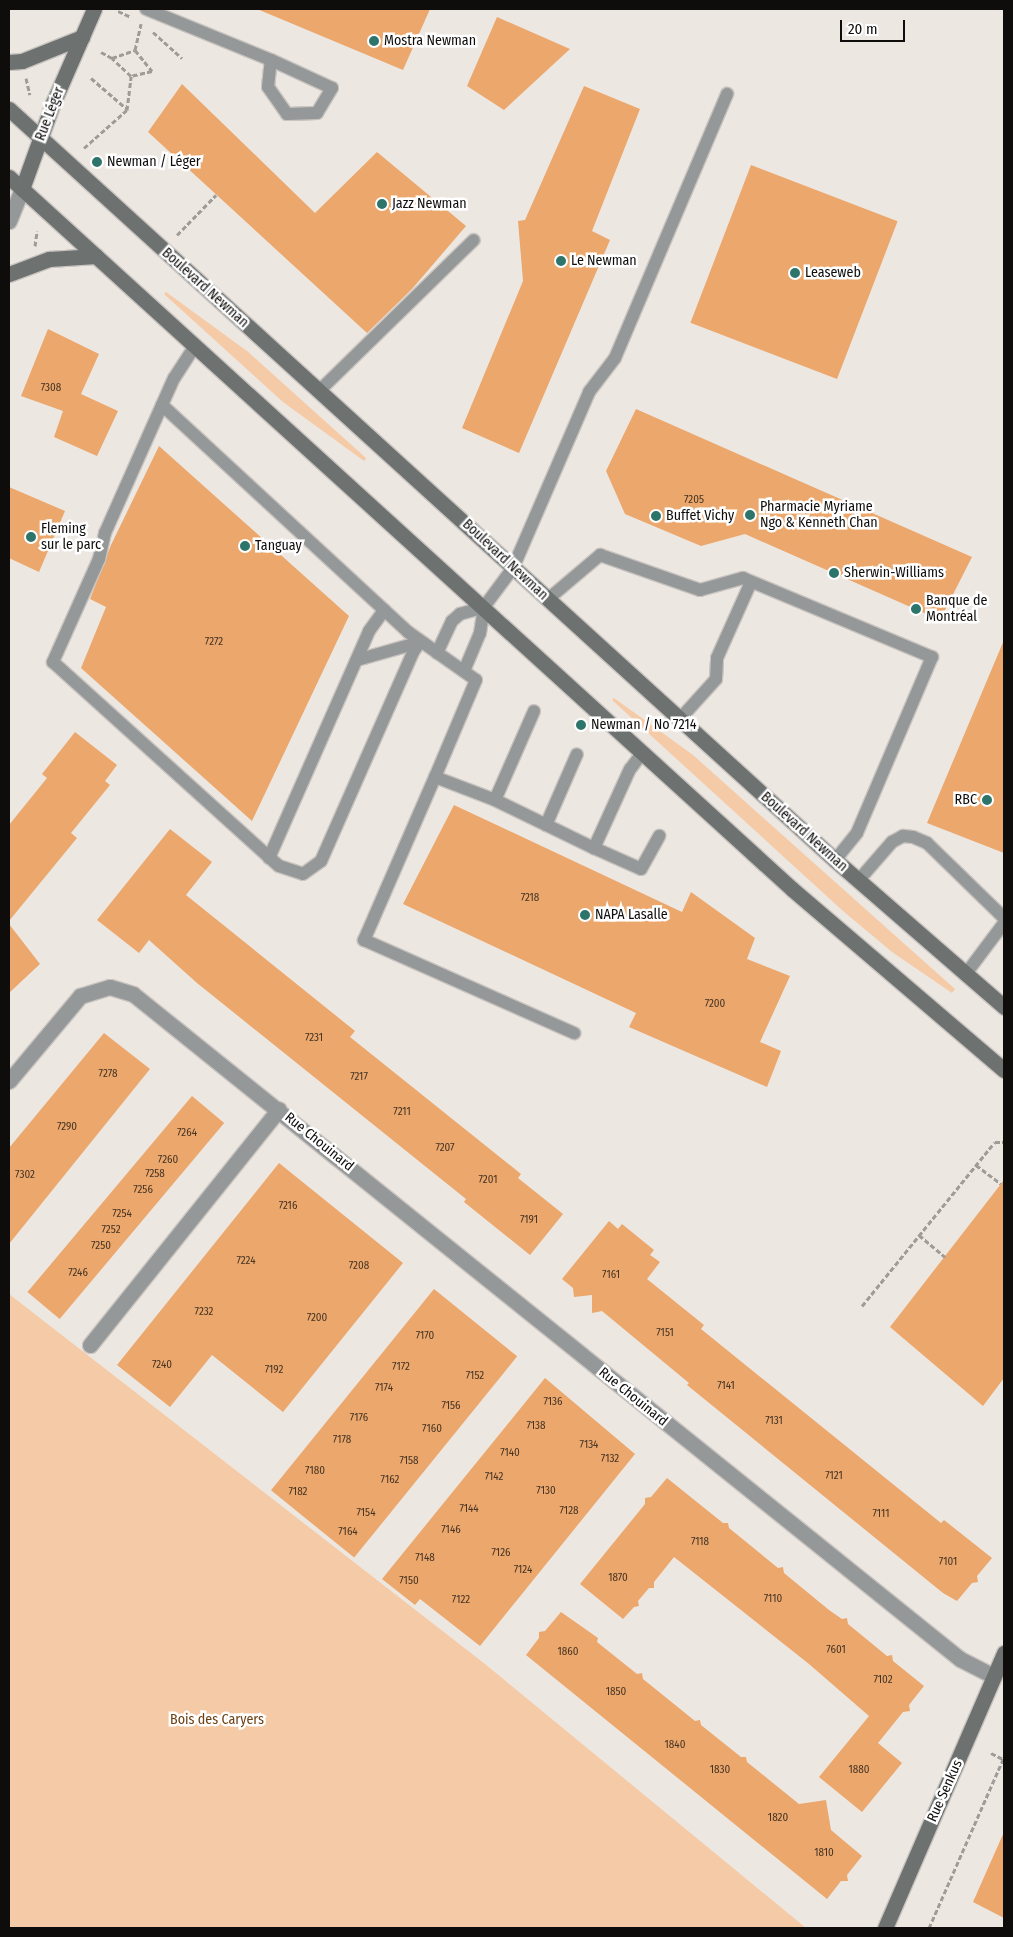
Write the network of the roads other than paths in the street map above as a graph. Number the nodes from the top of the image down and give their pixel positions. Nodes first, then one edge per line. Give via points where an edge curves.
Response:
1 (94, 9) edge
2 (146, 9) edge
3 (82, 37) junction
4 (271, 60) junction
5 (9, 62) edge
6 (727, 94) dead end
7 (9, 109) edge
8 (41, 138) junction
9 (9, 176) edge
10 (22, 189) junction
11 (9, 221) edge
12 (474, 240) dead end
13 (96, 256) junction
14 (9, 274) edge
15 (195, 346) junction
16 (319, 391) junction
17 (162, 405) junction
18 (513, 568) junction
19 (751, 582) junction
20 (547, 600) junction
21 (484, 607) junction
22 (384, 610) junction
23 (420, 642) junction
24 (437, 653) junction
25 (357, 660) junction
26 (464, 671) junction
27 (534, 711) dead end
28 (679, 720) junction
29 (643, 752) junction
30 (576, 754) dead end
31 (435, 777) junction
32 (495, 800) junction
33 (546, 825) junction
34 (658, 836) dead end
35 (594, 848) junction
36 (269, 858) junction
37 (835, 860) junction
38 (858, 881) junction
39 (1004, 918) edge
40 (1004, 923) edge
41 (965, 975) junction
42 (1004, 1007) edge
43 (574, 1033) dead end
44 (1004, 1070) edge
45 (9, 1081) edge
46 (279, 1109) junction
47 (90, 1345) dead end
48 (1004, 1653) edge
49 (994, 1676) junction
50 (885, 1928) edge

1 - 3 main road, Rue Léger
2 - 4 lane
3 - 5 main road via 22,61
3 - 8 main road, Rue Léger
4 - 4 lane via 332,88 317,113 287,114 268,87
6 - 18 lane via 615,358 589,392
7 - 8 main road, Boulevard Newman
8 - 10 main road, Rue Léger
8 - 16 main road, Boulevard Newman
9 - 10 main road
10 - 11 street, Rue Léger
10 - 13 main road
12 - 16 lane
13 - 14 main road via 49,259
13 - 15 main road
15 - 17 lane via 174,378
15 - 21 main road
16 - 18 main road, Boulevard Newman
17 - 22 lane
17 - 36 lane via 104,533 99,559 53,662
18 - 20 main road, Boulevard Newman
18 - 21 lane
19 - 20 lane via 743,578 700,590 600,555
19 - 28 lane via 717,658 716,679
19 - 37 lane via 932,657 860,827
20 - 28 main road, Boulevard Newman
21 - 24 lane via 460,614 452,621
21 - 26 lane via 480,633
21 - 29 main road
22 - 23 lane
22 - 25 lane via 374,623
23 - 24 lane
23 - 25 lane
23 - 36 lane via 412,652 321,861 310,872 296,874
24 - 26 lane
25 - 36 lane
26 - 31 lane via 476,680
27 - 32 lane
28 - 37 main road, Boulevard Newman
29 - 35 lane via 630,769
29 - 44 main road via 877,965
30 - 33 lane
31 - 32 lane
31 - 43 lane via 364,940
32 - 33 lane
33 - 35 lane
34 - 35 lane via 640,869
37 - 38 main road, Boulevard Newman
38 - 39 lane via 892,842 904,836 912,838 927,843
38 - 41 main road, Boulevard Newman
40 - 41 lane
41 - 42 main road, Boulevard Newman
45 - 46 street, Rue Chouinard via 76,999 96,989 116,988 128,991 143,1001
46 - 47 street, Rue Chouinard
46 - 49 street, Rue Chouinard via 953,1653
48 - 49 main road, Rue Senkus
49 - 50 main road, Rue Senkus

